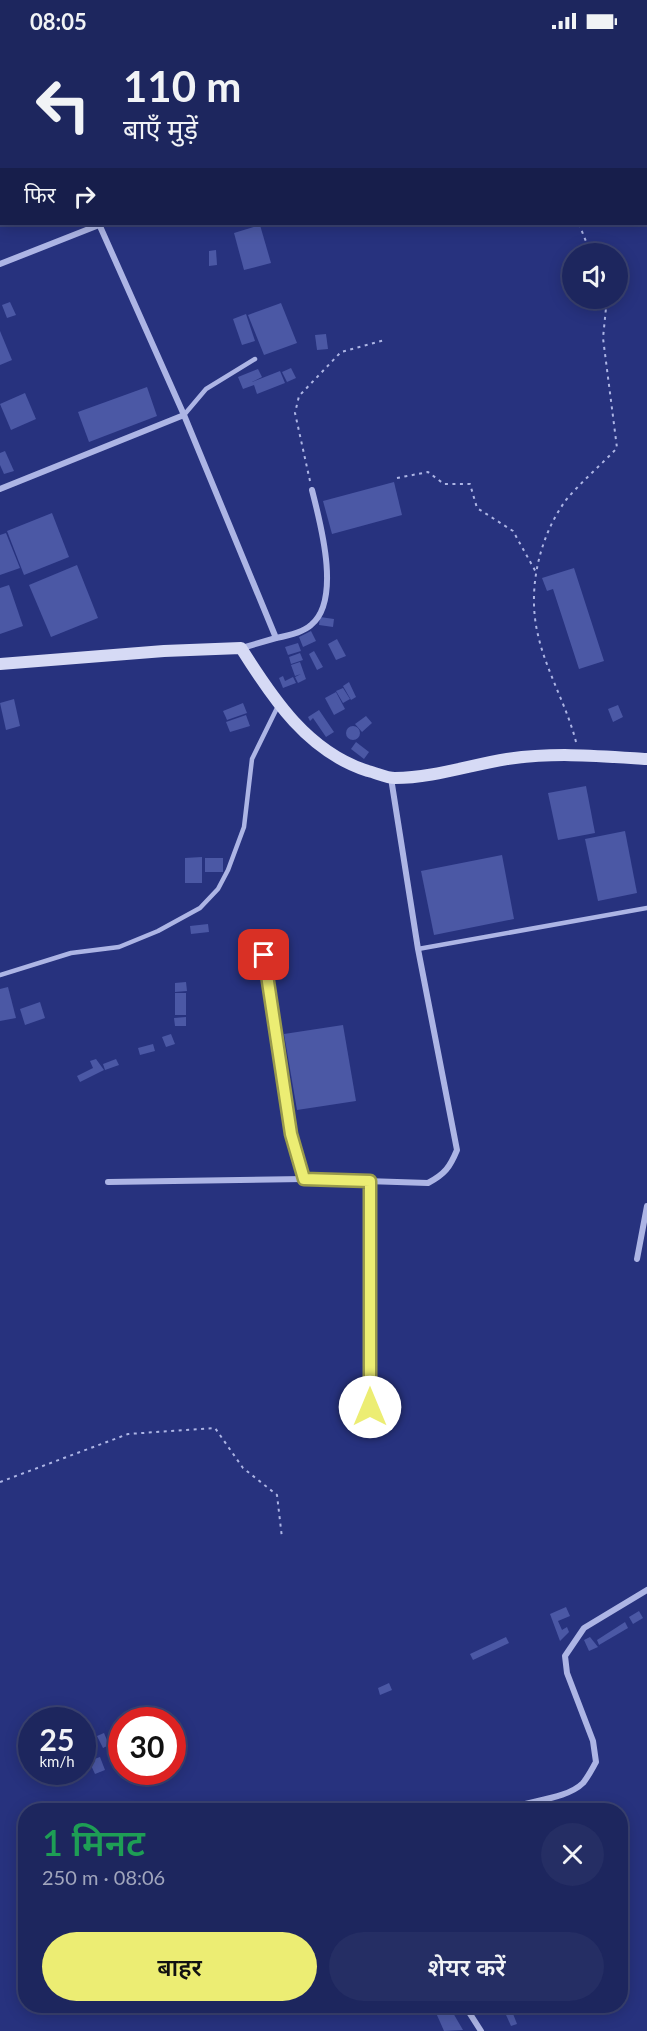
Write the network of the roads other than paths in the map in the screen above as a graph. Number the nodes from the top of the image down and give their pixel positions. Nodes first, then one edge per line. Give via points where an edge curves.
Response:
1 (97, 225) edge
2 (99, 225) edge
3 (0, 264) edge
4 (255, 359) dead end
5 (184, 415) junction
6 (0, 489) edge
7 (312, 490) road end
8 (276, 638) junction
9 (241, 648) junction
10 (0, 664) edge
11 (279, 704) junction
12 (647, 759) edge
13 (391, 778) junction
14 (647, 908) edge
15 (417, 949) junction
16 (264, 955) dead end
17 (0, 975) edge
18 (304, 1179) junction
19 (370, 1181) junction
20 (108, 1182) dead end
21 (647, 1206) edge
22 (637, 1259) dead end
23 (370, 1407) dead end
24 (647, 1590) edge
25 (525, 1803) edge
26 (469, 2013) edge
27 (481, 2031) edge

1 - 3 street
2 - 5 street
4 - 5 lane via 206,389
5 - 6 street
5 - 8 street
7 - 8 street via 327,553 321,612 311,626
8 - 9 street
9 - 10 street
9 - 11 street
11 - 13 street via 308,737 339,760
11 - 17 lane via 252,759 244,827 228,870 218,889 200,908 119,947 71,952
12 - 13 street via 579,754 508,759
13 - 15 street
14 - 15 lane
15 - 19 street via 458,1150 442,1176 428,1183
16 - 18 street via 291,1134
18 - 19 street
18 - 20 street
19 - 23 street
21 - 22 street
24 - 25 street via 584,1628 566,1656 567,1673 596,1762 582,1784 551,1798
26 - 27 street

